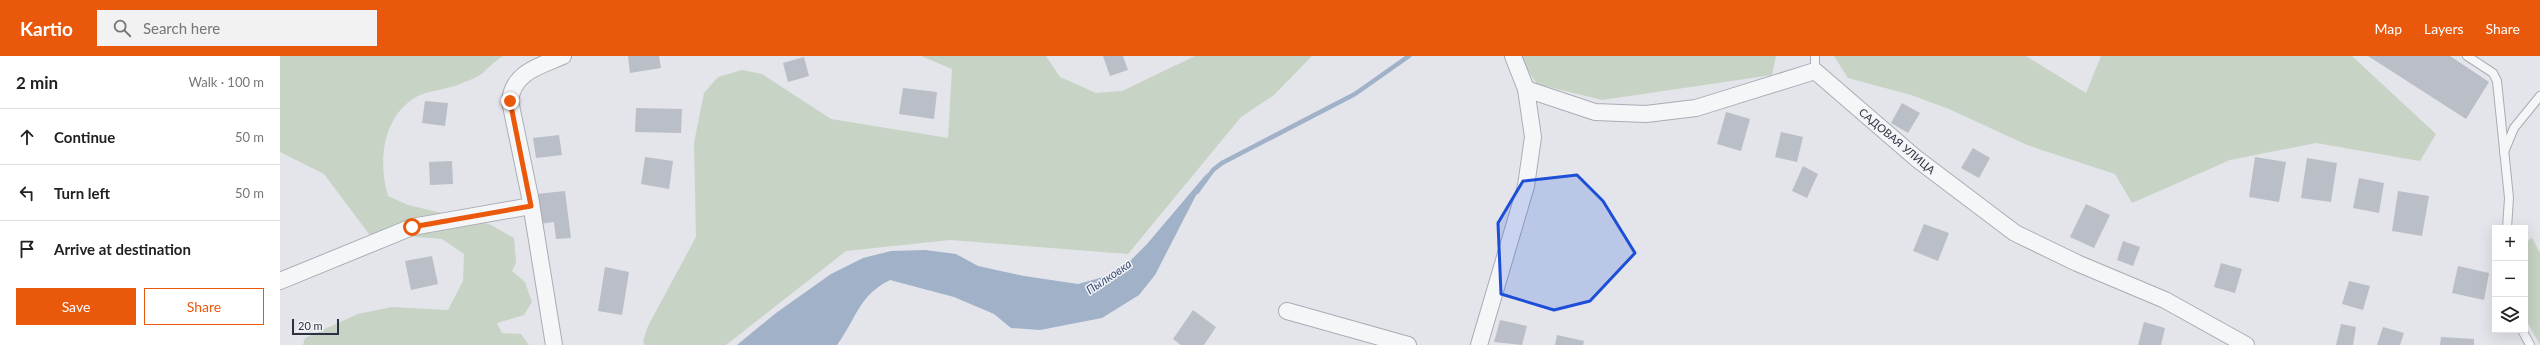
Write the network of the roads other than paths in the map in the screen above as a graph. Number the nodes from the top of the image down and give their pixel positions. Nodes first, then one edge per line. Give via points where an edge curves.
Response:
1 (563, 56) edge
2 (1513, 56) edge
3 (2467, 56) edge
4 (1815, 64) edge
5 (1526, 88) junction
6 (2540, 96) edge
7 (2503, 156) junction
8 (531, 206) junction
9 (2507, 225) edge
10 (280, 281) edge
11 (1287, 311) dead end
12 (2524, 333) edge
13 (554, 345) edge
14 (1408, 345) edge
15 (1479, 345) edge
16 (2246, 345) edge
17 (2530, 345) edge

1 - 8 street via 521,76 511,92 511,108
2 - 5 street
3 - 7 lane via 2493,73 2497,81
4 - 5 street, САДОВАЯ УЛИЦА via 1696,108 1646,114 1595,112
4 - 16 street, САДОВАЯ УЛИЦА via 1917,159 2015,233 2077,264 2165,300
5 - 15 street via 1533,137 1526,186
6 - 7 lane via 2514,128
7 - 9 lane via 2509,198
8 - 10 street via 412,227
8 - 13 street
11 - 14 street
12 - 17 lane

